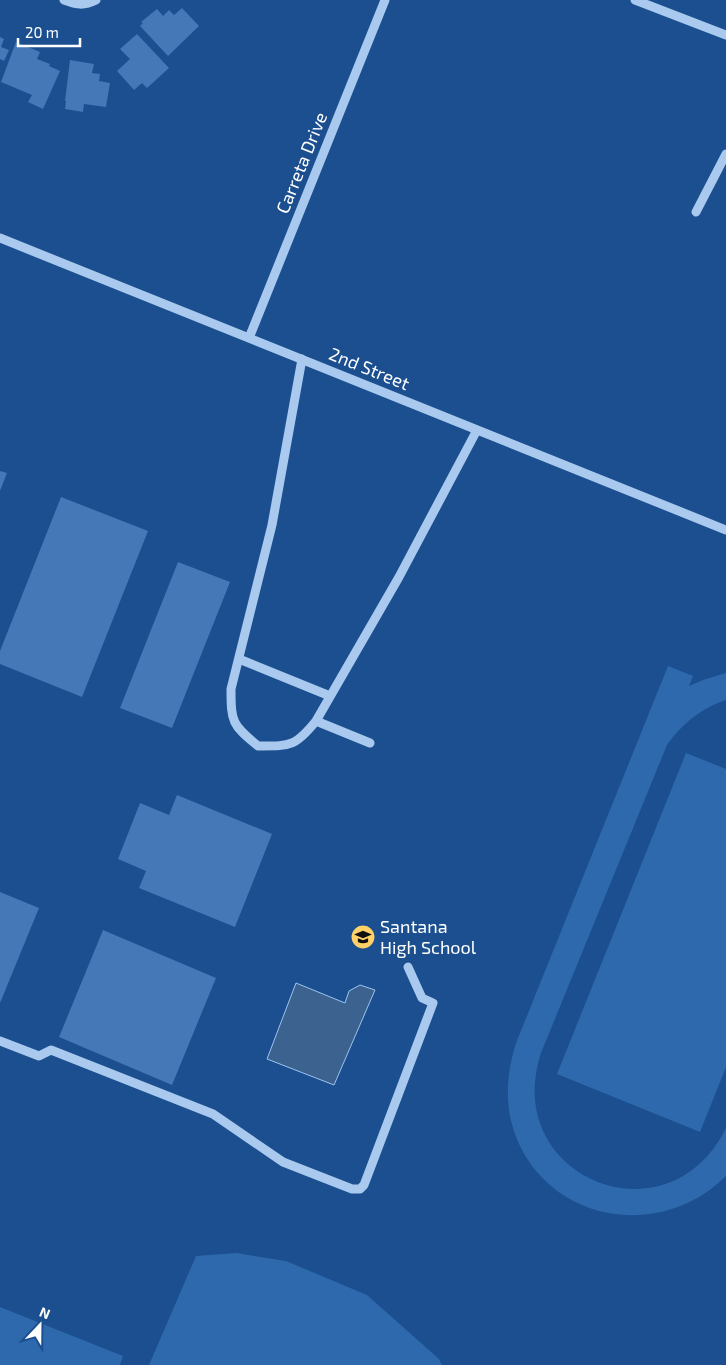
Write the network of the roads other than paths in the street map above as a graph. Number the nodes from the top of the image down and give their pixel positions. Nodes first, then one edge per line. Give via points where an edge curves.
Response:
1 (64, 0) edge
2 (96, 0) edge
3 (386, 0) edge
4 (635, 0) edge
5 (647, 2) edge
6 (726, 35) edge
7 (726, 154) edge
8 (696, 212) dead end
9 (0, 238) edge
10 (249, 338) junction
11 (302, 359) junction
12 (477, 430) junction
13 (726, 530) edge
14 (239, 659) junction
15 (330, 696) junction
16 (316, 721) junction
17 (370, 743) dead end
18 (408, 967) dead end
19 (0, 1041) edge

1 - 2 street via 77,6
3 - 10 street, Carreta Drive
4 - 5 street
5 - 6 street
7 - 8 street
9 - 10 street, 2nd Street
10 - 11 street, 2nd Street
11 - 12 street, 2nd Street
11 - 14 street via 272,525
12 - 13 street, 2nd Street
12 - 15 street via 399,577
14 - 15 street
14 - 16 street via 232,689 231,713 239,730 258,746 288,746 304,736
15 - 16 street
16 - 17 street
18 - 19 street via 422,998 433,1003 360,1189 352,1189 283,1162 213,1114 51,1050 39,1056

